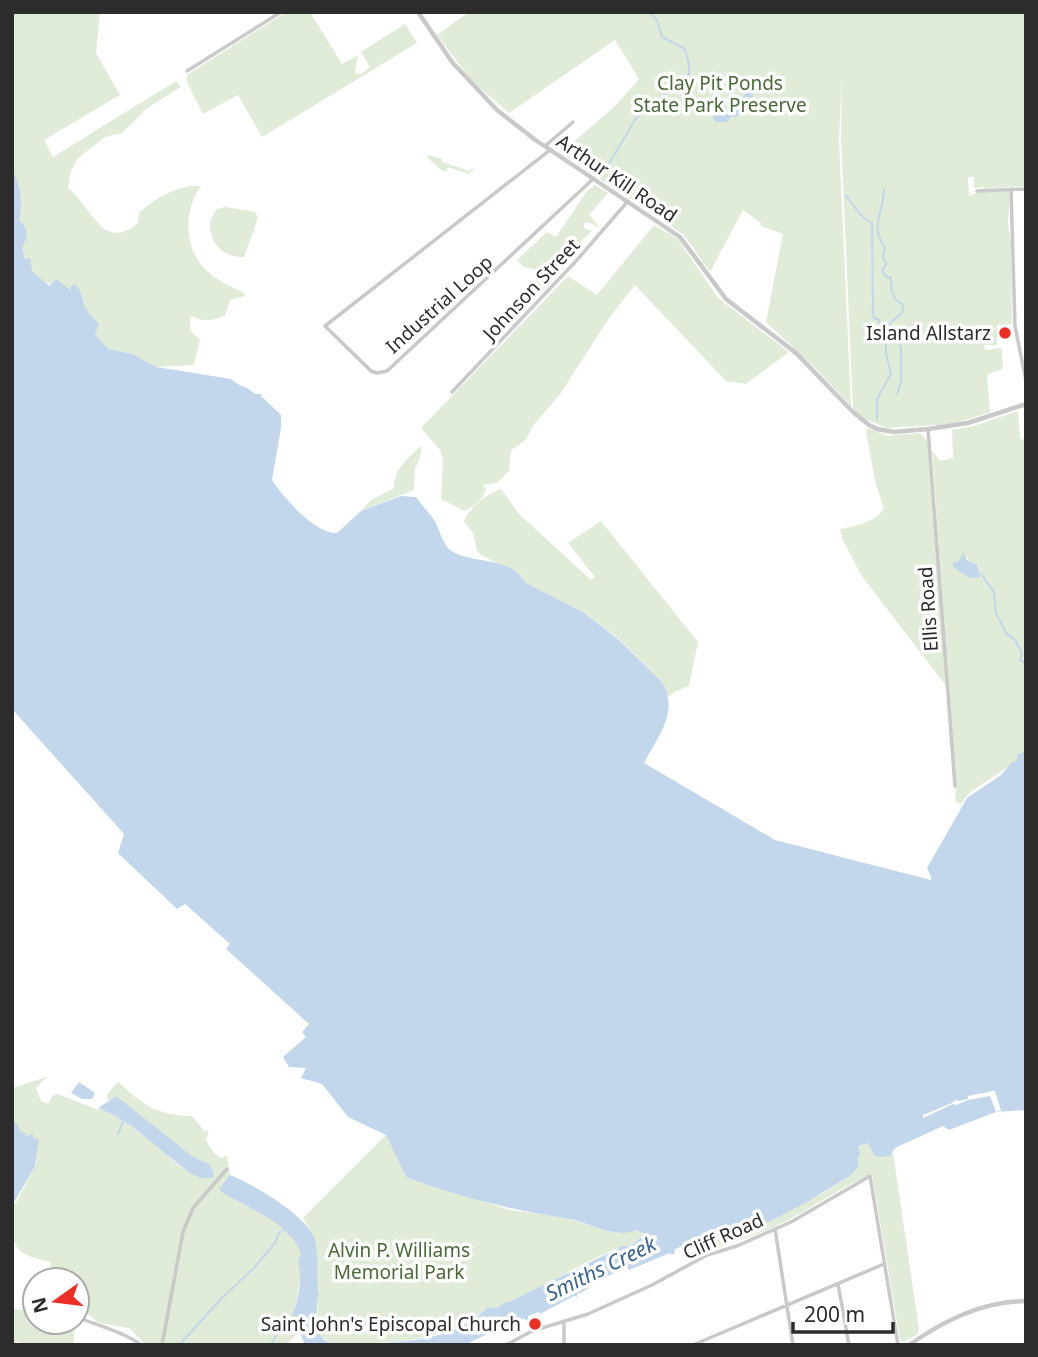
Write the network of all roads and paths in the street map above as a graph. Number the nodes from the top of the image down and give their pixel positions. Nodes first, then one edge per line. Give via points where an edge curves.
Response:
1 (281, 12) edge
2 (418, 12) edge
3 (187, 71) dead end
4 (573, 122) dead end
5 (548, 148) junction
6 (594, 178) junction
7 (1011, 189) junction
8 (1026, 189) edge
9 (977, 191) dead end
10 (628, 201) junction
11 (1026, 381) edge
12 (452, 392) dead end
13 (1026, 404) edge
14 (928, 429) junction
15 (955, 786) dead end
16 (227, 1169) dead end
17 (775, 1229) junction
18 (884, 1264) junction
19 (838, 1284) junction
20 (1026, 1301) edge
21 (787, 1305) junction
22 (564, 1322) junction
23 (91, 1323) edge
24 (896, 1344) edge
25 (141, 1345) edge
26 (162, 1345) edge
27 (506, 1345) edge
28 (564, 1345) edge
29 (693, 1345) edge
30 (793, 1345) edge
31 (849, 1345) edge
32 (909, 1345) edge

1 - 3 street
2 - 5 street, Arthur Kill Road via 475,88
4 - 5 street, Industrial Loop
5 - 6 street, Arthur Kill Road
5 - 6 street, Industrial Loop via 325,327 371,371 387,371
6 - 10 street, Arthur Kill Road
7 - 8 street
7 - 9 street
7 - 11 street via 1015,326
10 - 12 street, Johnson Street
10 - 14 street, Arthur Kill Road via 680,237 726,299 796,353 863,421 885,431
13 - 14 street, Arthur Kill Road via 968,423
14 - 15 street, Ellis Road
16 - 26 street via 189,1215
17 - 18 street, Cliff Road via 870,1176
17 - 21 street
17 - 22 street, Cliff Road
18 - 19 street
18 - 24 street
19 - 21 street
19 - 31 street
20 - 32 street via 969,1311
21 - 29 street
21 - 30 street
22 - 27 street, Cliff Road
22 - 28 street
23 - 25 street

